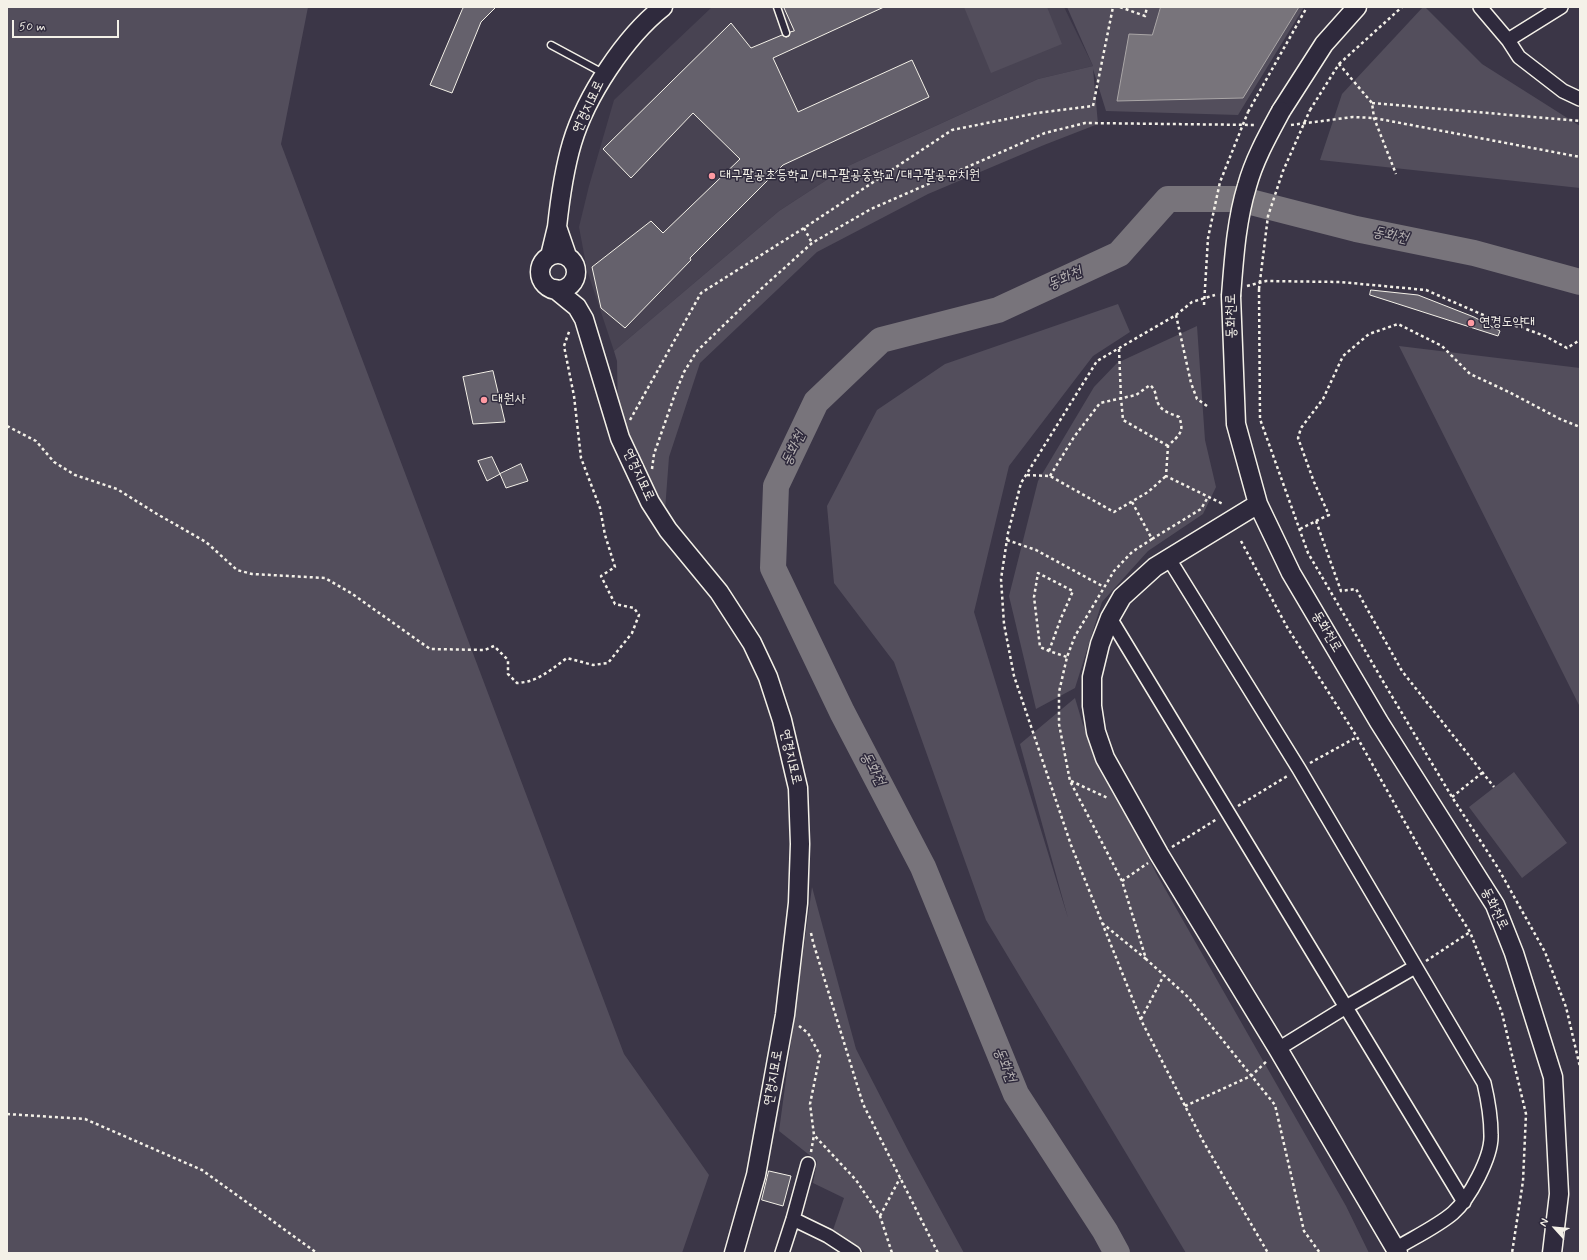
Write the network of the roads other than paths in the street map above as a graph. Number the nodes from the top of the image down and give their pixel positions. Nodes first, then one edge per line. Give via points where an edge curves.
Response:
1 (663, 7) edge
2 (777, 7) edge
3 (1357, 7) edge
4 (1480, 7) edge
5 (1561, 7) edge
6 (786, 33) dead end
7 (1508, 40) junction
8 (551, 45) dead end
9 (604, 74) junction
10 (1580, 99) edge
11 (558, 256) junction
12 (564, 286) junction
13 (1258, 504) junction
14 (1169, 559) junction
15 (1110, 618) junction
16 (1415, 968) junction
17 (1346, 1007) junction
18 (1274, 1054) junction
19 (808, 1164) dead end
20 (1464, 1202) junction
21 (793, 1219) junction
22 (1397, 1251) edge
23 (734, 1253) edge
24 (782, 1253) edge
25 (854, 1253) edge
26 (1552, 1253) edge

1 - 9 street, 연경지묘로 via 629,41
2 - 6 lane
3 - 13 street, 동화천로, bridge via 1324,44 1285,118 1266,140 1247,186 1236,236 1232,292 1236,424
4 - 7 street
5 - 7 street
7 - 10 street via 1519,57 1564,91
8 - 9 lane
9 - 11 street, 연경지묘로 via 572,142 562,186 557,227
11 - 12 street via 574,265 576,272
11 - 12 street via 541,264 540,275 546,285
12 - 23 street, 연경지묘로 via 574,315 584,319 620,438 650,502 668,530 719,592 752,643 768,678 782,720 798,788 798,903 785,1015 756,1175
13 - 14 street
13 - 26 street, 동화천로 via 1295,580 1379,722 1494,905 1514,953 1553,1076 1559,1194
14 - 15 street via 1155,567 1122,597
14 - 16 street via 1299,769
15 - 17 street
15 - 18 street via 1092,677 1092,706 1096,732 1105,758
16 - 17 street
16 - 20 street via 1484,1083 1490,1108 1492,1136 1483,1168
17 - 18 street
17 - 20 street
18 - 22 street
19 - 21 street
20 - 22 street via 1452,1214
21 - 24 street
21 - 25 street via 828,1236

